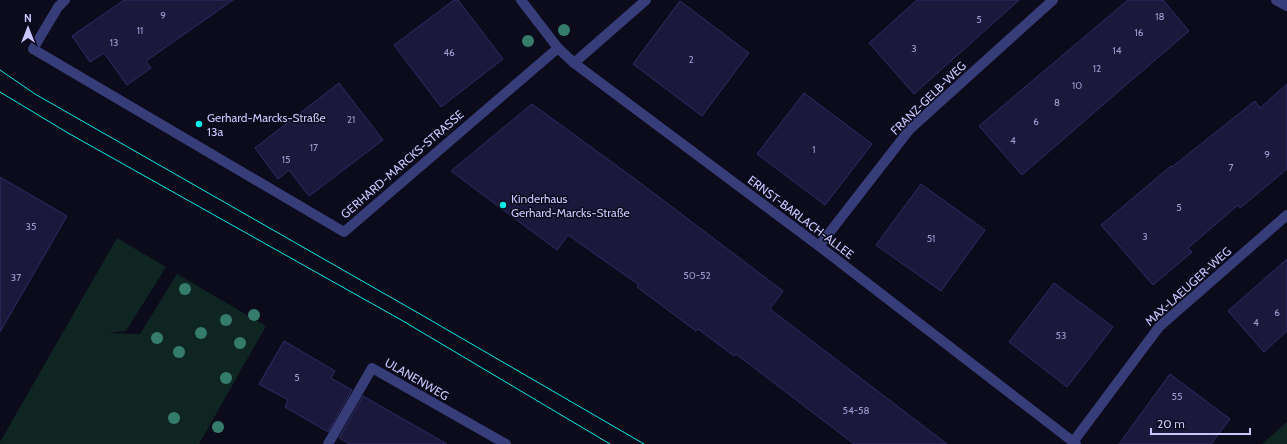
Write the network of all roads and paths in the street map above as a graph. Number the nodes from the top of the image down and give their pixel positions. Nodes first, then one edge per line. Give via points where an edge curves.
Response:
1 (65, 0) edge
2 (521, 0) edge
3 (646, 0) edge
4 (1053, 0) edge
5 (1276, 0) edge
6 (1287, 6) edge
7 (558, 48) junction
8 (574, 63) junction
9 (1287, 214) edge
10 (819, 246) junction
11 (1074, 443) edge
12 (328, 444) edge
13 (506, 444) edge

1 - 7 street, GERHARD-MARCKS-STRASSE via 33,49 344,232
2 - 7 street, ERNST-BARLACH-ALLEE
3 - 8 street
4 - 10 street, FRANZ-GELB-WEG via 910,129
5 - 6 street
7 - 8 street, ERNST-BARLACH-ALLEE
8 - 10 street, ERNST-BARLACH-ALLEE
9 - 11 street, MAX-LAEUGER-WEG via 1159,327
10 - 11 street, ERNST-BARLACH-ALLEE
12 - 13 street, ULANENWEG via 372,368

